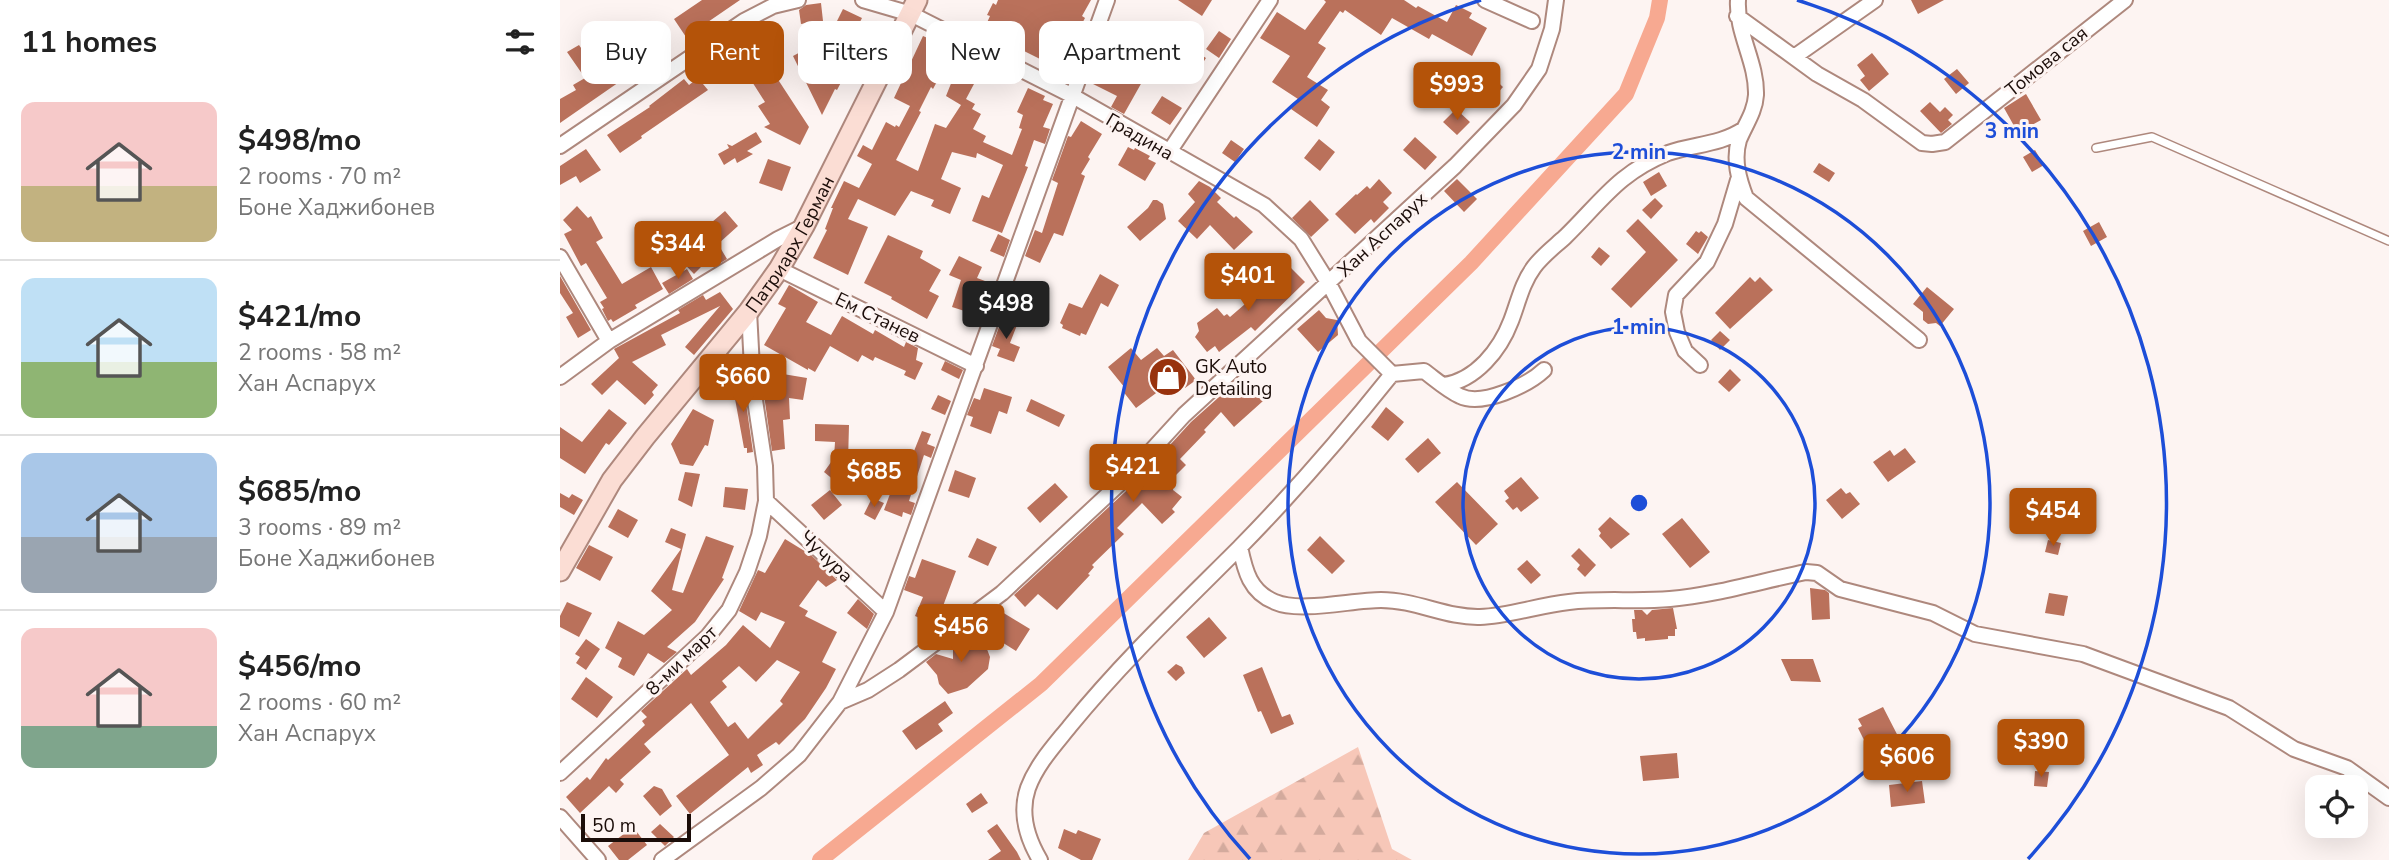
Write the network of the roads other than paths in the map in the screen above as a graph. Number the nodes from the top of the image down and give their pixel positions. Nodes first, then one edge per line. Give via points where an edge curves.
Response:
1 (798, 0) edge
2 (863, 0) edge
3 (1107, 0) edge
4 (1270, 0) edge
5 (1485, 0) edge
6 (1556, 0) edge
7 (1738, 0) edge
8 (1875, 0) edge
9 (2126, 0) edge
10 (914, 7) edge
11 (1737, 16) junction
12 (1532, 21) dead end
13 (1794, 57) junction
14 (1071, 95) junction
15 (1745, 128) junction
16 (560, 146) edge
17 (2096, 149) dead end
18 (1169, 152) junction
19 (1738, 178) junction
20 (804, 226) junction
21 (2389, 241) edge
22 (560, 257) edge
23 (779, 269) junction
24 (1329, 284) junction
25 (749, 312) junction
26 (609, 341) junction
27 (1919, 341) dead end
28 (1700, 365) dead end
29 (976, 366) junction
30 (1544, 370) dead end
31 (1392, 374) junction
32 (560, 377) edge
33 (1444, 385) junction
34 (766, 501) junction
35 (1240, 547) junction
36 (560, 571) edge
37 (886, 612) junction
38 (840, 702) junction
39 (560, 774) edge
40 (2389, 798) edge
41 (560, 817) edge
42 (598, 860) edge
43 (662, 860) edge
44 (1040, 860) edge

1 - 16 street via 744,21
2 - 10 street, Градина
3 - 14 street
4 - 18 street
5 - 12 street
6 - 24 street, Хан Аспарух via 1539,69 1514,105
7 - 11 street
8 - 13 street
9 - 13 street, Томова сая via 1945,142 1922,143
10 - 14 street, Градина
10 - 20 street, Патриарх Герман
11 - 13 street
11 - 15 street via 1755,79 1756,96
14 - 18 street, Градина
14 - 29 street
15 - 19 street via 1739,142
15 - 33 street via 1732,137 1658,158 1605,193 1532,269 1510,325 1485,362 1464,379
17 - 21 lane via 2152,137
18 - 24 street, Градина via 1264,205 1301,239
19 - 27 street via 1746,198 1765,216
19 - 28 street via 1725,224 1707,262 1675,295 1677,332 1685,351
20 - 23 street, Патриарх Герман
20 - 26 street
22 - 26 street
23 - 25 street, Патриарх Герман
23 - 29 street, Ем Станев
24 - 31 street, Градина via 1359,341
24 - 38 street, Хан Аспарух via 1184,415 1131,473 1002,593 899,670
25 - 34 street, 8-ми март
25 - 36 street, Патриарх Герман via 612,480
26 - 32 street
29 - 37 street
30 - 33 street via 1534,380 1488,398 1460,397
31 - 33 street via 1424,371
31 - 35 street via 1295,490
34 - 37 street, Чучура
34 - 39 street, 8-ми март via 751,560 729,610 708,636
35 - 40 street via 1246,573 1259,591 1276,603 1300,607 1394,600 1459,617 1504,615 1570,602 1669,599 1817,573 1840,589 1933,613 1975,634 2083,654 2229,708 2294,749 2347,768
35 - 44 street via 1138,650 1039,764 1027,790 1024,819
37 - 38 street
38 - 43 street via 790,763
41 - 42 street

